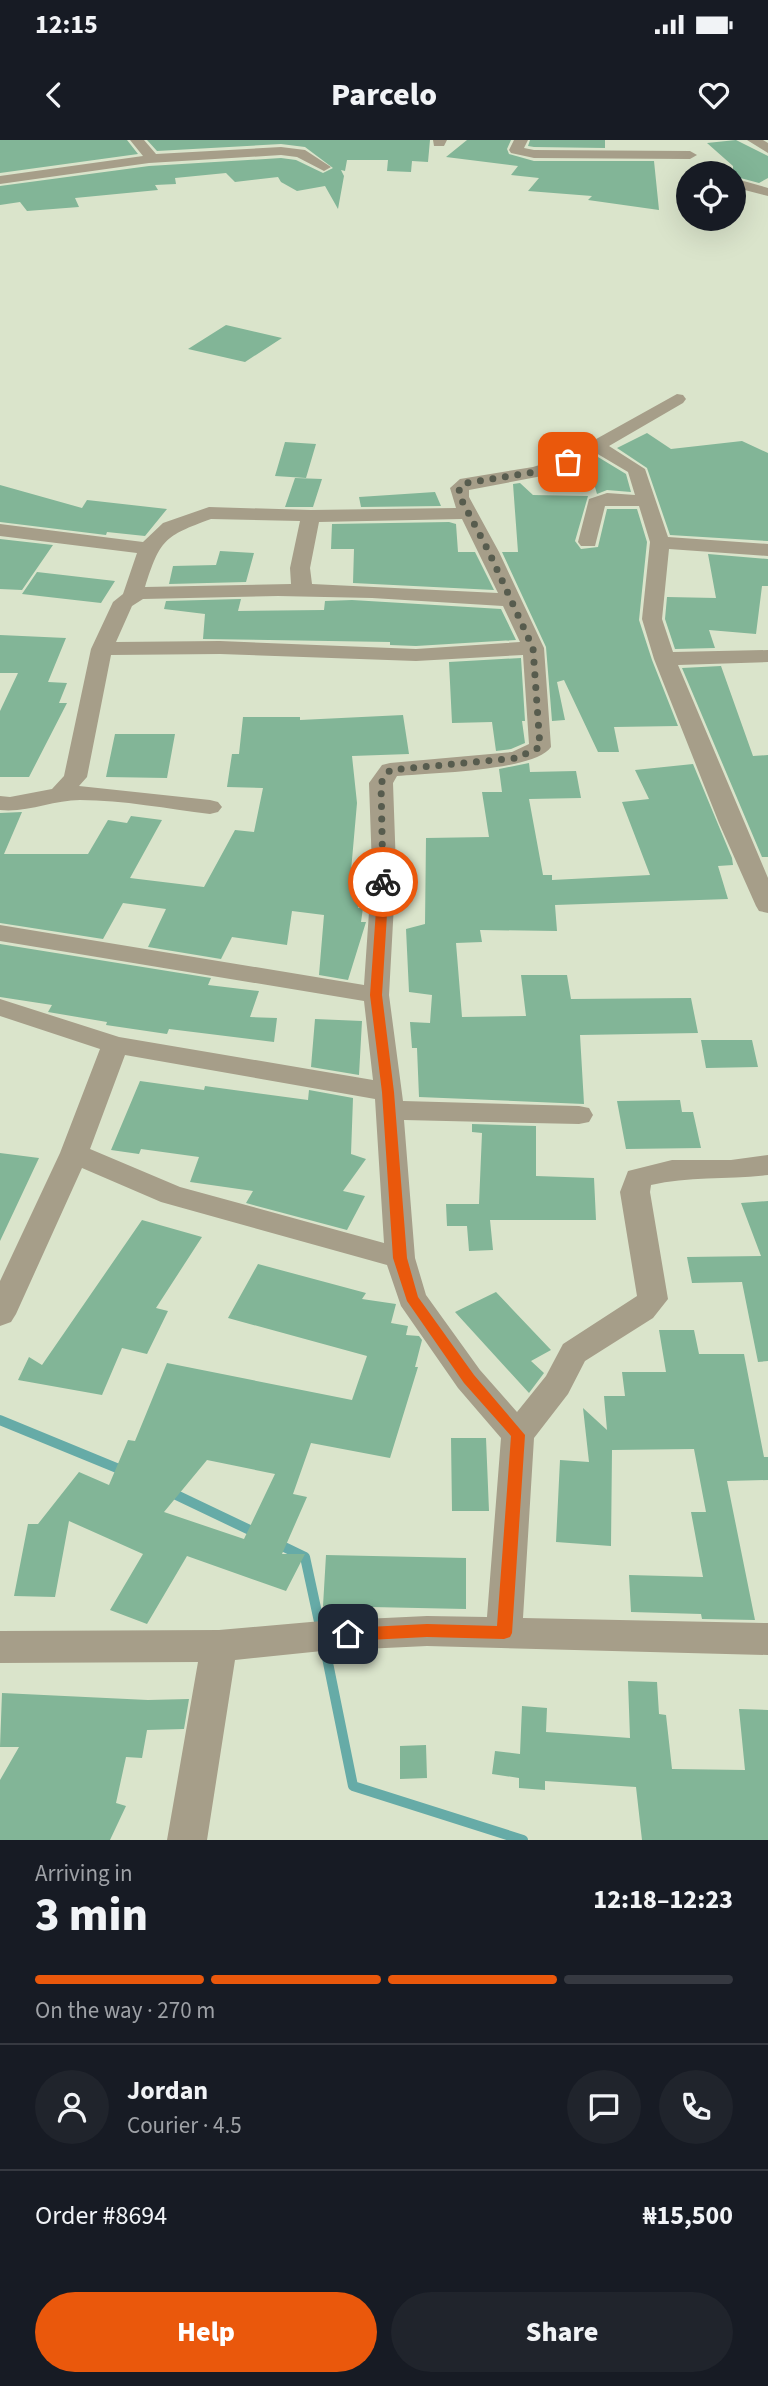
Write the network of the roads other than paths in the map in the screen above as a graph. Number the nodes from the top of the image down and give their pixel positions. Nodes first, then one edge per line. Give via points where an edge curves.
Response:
1 (137, 140) edge
2 (521, 140) edge
3 (680, 140) edge
4 (754, 140) edge
5 (768, 149) edge
6 (149, 159) junction
7 (324, 167) dead end
8 (0, 180) edge
9 (746, 185) edge
10 (767, 191) edge
11 (677, 399) dead end
12 (597, 446) junction
13 (646, 501) junction
14 (469, 513) junction
15 (311, 516) junction
16 (0, 530) edge
17 (588, 542) dead end
18 (660, 542) junction
19 (148, 548) junction
20 (768, 550) edge
21 (302, 589) junction
22 (132, 597) junction
23 (511, 600) junction
24 (533, 648) junction
25 (102, 649) junction
26 (768, 656) edge
27 (665, 659) junction
28 (60, 794) junction
29 (0, 803) edge
30 (210, 807) dead end
31 (768, 906) edge
32 (0, 933) edge
33 (376, 995) junction
34 (0, 1007) edge
35 (115, 1045) junction
36 (389, 1101) junction
37 (579, 1115) dead end
38 (74, 1153) junction
39 (768, 1165) edge
40 (400, 1258) junction
41 (0, 1314) edge
42 (518, 1435) junction
43 (504, 1633) junction
44 (768, 1639) edge
45 (219, 1646) junction
46 (0, 1647) edge
47 (187, 1840) edge

1 - 6 street
2 - 3 street via 516,150 534,154 694,160
4 - 5 street
6 - 7 street via 281,151 300,153
6 - 8 street
9 - 10 street
11 - 12 street
12 - 13 street via 636,469
12 - 14 street via 568,462 535,472 467,483 459,488
13 - 17 street via 607,499 596,503
13 - 18 street
14 - 15 street
14 - 23 street
15 - 19 street via 209,513 170,527
15 - 21 street via 300,568
16 - 19 street
18 - 20 street
18 - 27 street via 652,619
19 - 22 street
21 - 22 street via 139,593
21 - 23 street
22 - 25 street via 123,602
23 - 24 street
24 - 25 street via 418,655 275,647
24 - 33 street via 540,747 517,758 390,770 381,783 384,868
25 - 28 street via 75,777
26 - 27 street
27 - 31 street
28 - 29 street
28 - 30 street
32 - 33 street
33 - 36 street
34 - 35 street
35 - 36 street
35 - 38 street
36 - 37 street
36 - 40 street
38 - 40 street via 171,1195
38 - 41 street
39 - 42 street via 672,1170 638,1178 635,1192 653,1298 642,1310 574,1353 557,1385
40 - 42 street via 412,1298 469,1379
42 - 43 street
43 - 44 street
43 - 45 street via 427,1631
45 - 46 street
45 - 47 street

